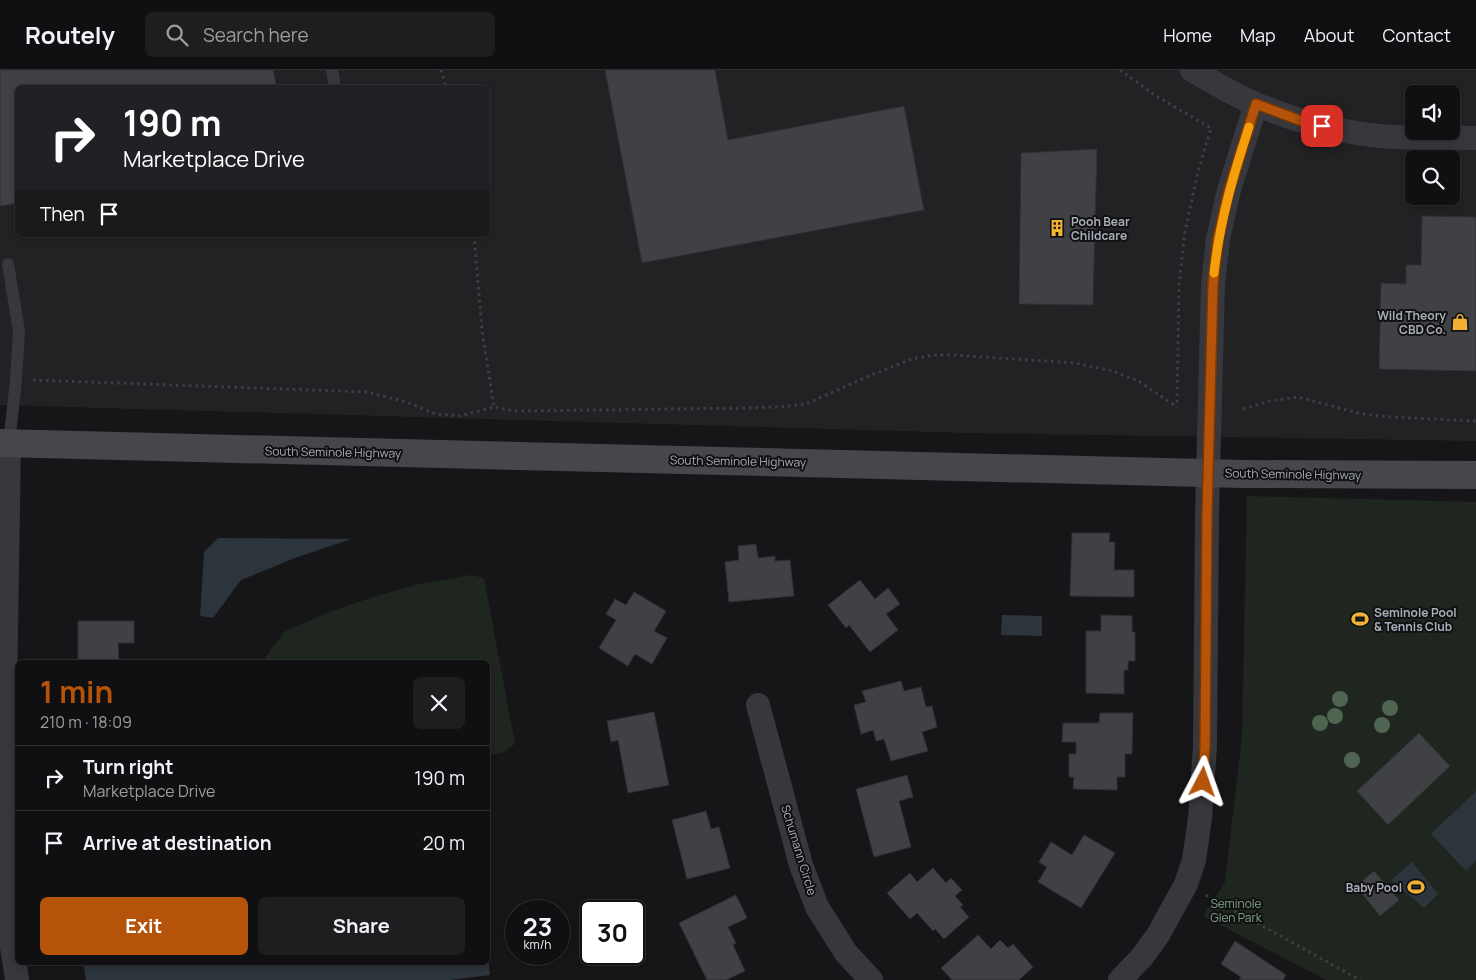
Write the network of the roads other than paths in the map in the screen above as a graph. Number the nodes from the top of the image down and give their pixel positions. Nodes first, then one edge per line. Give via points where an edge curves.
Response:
1 (332, 70) edge
2 (1192, 70) edge
3 (334, 85) edge
4 (1256, 104) junction
5 (1476, 138) edge
6 (8, 264) dead end
7 (5, 443) edge
8 (1209, 472) junction
9 (1476, 475) edge
10 (758, 705) dead end
11 (5, 937) edge
12 (17, 980) edge
13 (871, 980) edge
14 (1120, 980) edge

1 - 3 lane
2 - 4 street
4 - 5 street via 1307,123 1352,133 1388,137
4 - 8 street via 1229,190 1218,239 1213,284
6 - 7 lane via 18,331 16,380
7 - 8 street, South Seminole Highway
7 - 11 street via 2,880
8 - 9 street, South Seminole Highway
8 - 14 street via 1205,746 1194,860 1186,884 1158,935
10 - 13 street, Schumann Circle via 801,866 817,907 846,953
11 - 12 street

